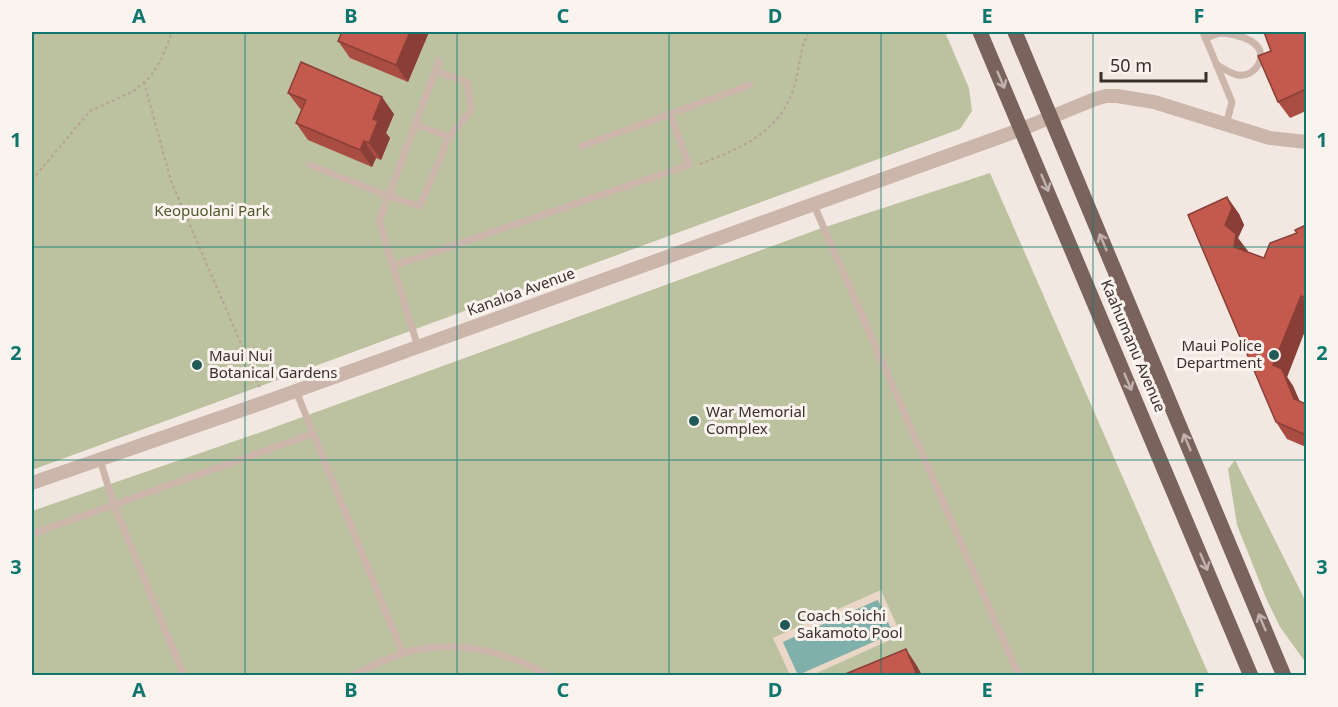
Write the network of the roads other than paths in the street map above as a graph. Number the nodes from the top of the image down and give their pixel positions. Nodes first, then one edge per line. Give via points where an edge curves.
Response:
1 (980, 32) edge
2 (1015, 32) edge
3 (1204, 35) edge
4 (439, 61) dead end
5 (1217, 65) junction
6 (435, 71) junction
7 (750, 85) dead end
8 (670, 114) junction
9 (1052, 117) junction
10 (415, 124) junction
11 (1226, 125) junction
12 (1022, 129) junction
13 (449, 137) junction
14 (1306, 142) edge
15 (582, 146) dead end
16 (310, 165) dead end
17 (388, 196) junction
18 (813, 203) junction
19 (393, 266) junction
20 (418, 347) junction
21 (296, 391) junction
22 (312, 434) junction
23 (100, 460) junction
24 (32, 483) edge
25 (114, 505) junction
26 (32, 534) edge
27 (403, 654) junction
28 (184, 675) edge
29 (350, 675) edge
30 (549, 675) edge
31 (1019, 675) edge
32 (1251, 675) edge
33 (1284, 675) edge

1 -> 12 main road, Kaahumanu Avenue
2 - 9 main road, Kaahumanu Avenue
3 - 5 lane
3 - 5 lane via 1221,33 1252,41 1260,51 1257,69 1249,74 1238,75
4 - 6 lane
5 - 11 lane via 1232,102
6 - 10 lane
6 - 13 lane via 467,82 471,111
7 - 8 lane
8 - 15 lane
8 - 19 lane via 689,165
9 - 11 street, Kanaloa Avenue via 1095,99 1117,96 1154,102
9 - 12 street, Kanaloa Avenue
33 -> 9 main road, Kaahumanu Avenue
10 - 13 lane
10 - 17 lane
11 - 14 street, Kanaloa Avenue via 1270,138
12 - 18 street, Kanaloa Avenue
12 -> 32 main road, Kaahumanu Avenue
13 - 17 lane via 420,206
16 - 17 lane
17 - 19 lane via 379,221
18 - 20 street, Kanaloa Avenue
18 - 31 lane
19 - 20 lane
20 - 21 street, Kanaloa Avenue
21 - 22 lane
21 - 23 street, Kanaloa Avenue
22 - 25 lane
22 - 27 lane
23 - 24 street, Kanaloa Avenue
23 - 25 lane
25 - 26 lane
25 - 28 lane
27 - 29 lane
27 - 30 lane via 437,648 483,650

